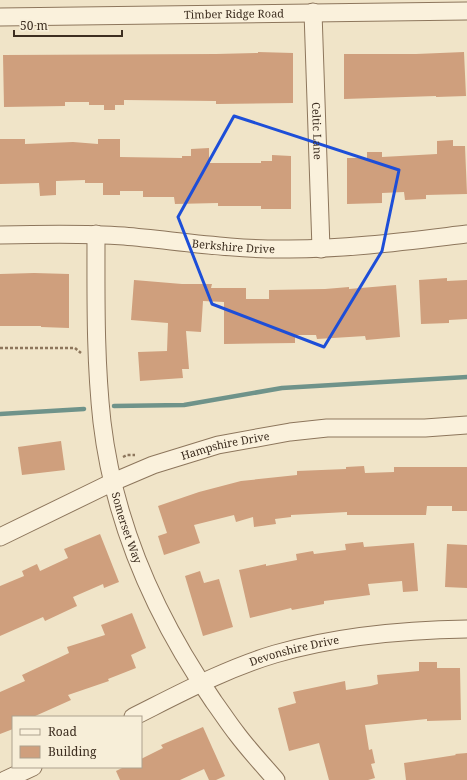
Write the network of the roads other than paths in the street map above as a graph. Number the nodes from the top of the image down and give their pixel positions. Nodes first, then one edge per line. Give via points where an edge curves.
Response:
1 (467, 11) edge
2 (313, 12) junction
3 (0, 17) edge
4 (96, 234) junction
5 (467, 234) edge
6 (0, 235) edge
7 (321, 249) junction
8 (467, 426) edge
9 (113, 482) junction
10 (0, 538) edge
11 (467, 629) edge
12 (201, 683) junction
13 (135, 716) edge
14 (26, 773) edge
15 (5, 780) edge
16 (276, 780) edge

1 - 2 street, Timber Ridge Road
2 - 3 street, Timber Ridge Road
2 - 7 street, Celtic Lane
4 - 6 street, Berkshire Drive
4 - 7 street, Berkshire Drive via 234,247
4 - 9 street, Somerset Way via 97,365 102,422
5 - 7 street, Berkshire Drive
8 - 9 street, Hampshire Drive via 326,428 249,438 183,455
9 - 10 street, Hampshire Drive
9 - 12 street, Somerset Way via 121,516 146,581 182,653
11 - 12 street, Devonshire Drive via 394,632 314,644 274,655
12 - 13 street, Devonshire Drive
12 - 16 street, Somerset Way via 236,734
14 - 15 street

